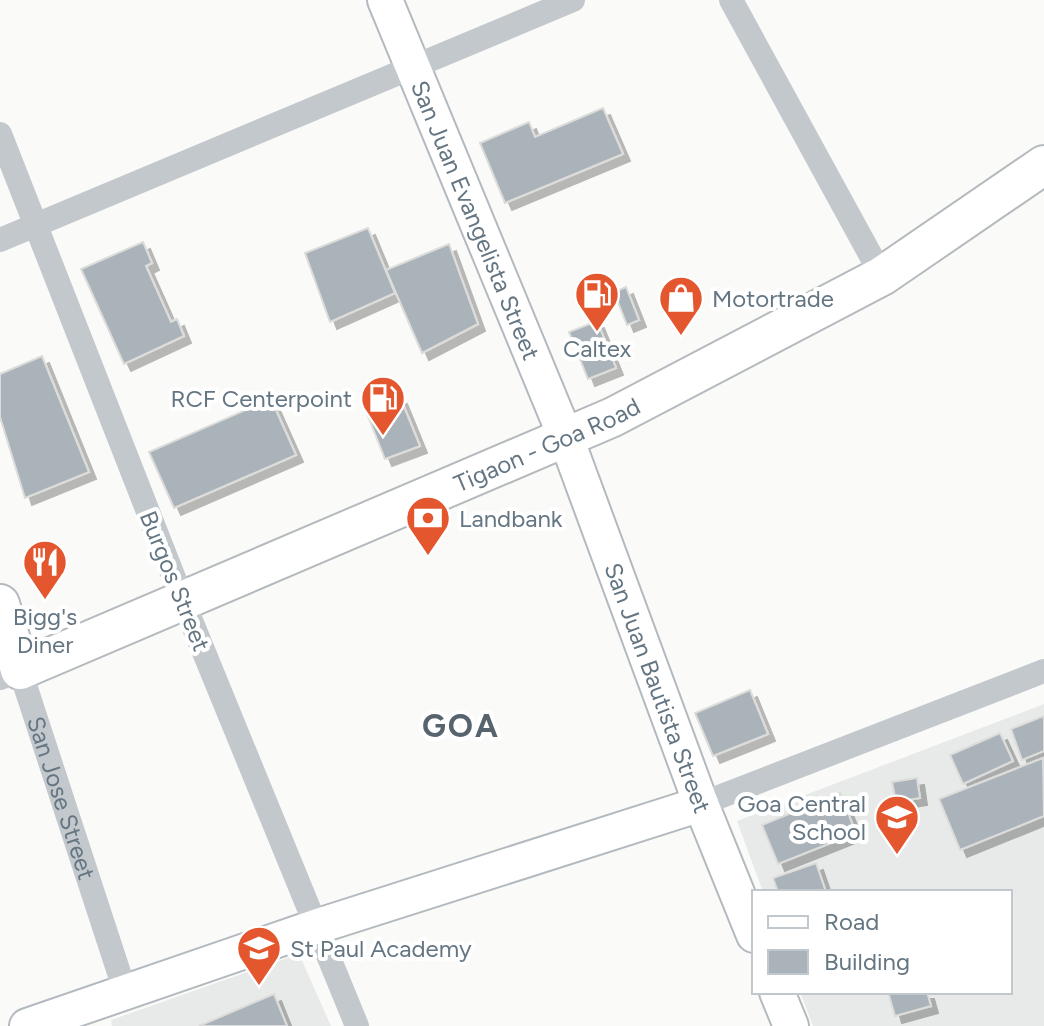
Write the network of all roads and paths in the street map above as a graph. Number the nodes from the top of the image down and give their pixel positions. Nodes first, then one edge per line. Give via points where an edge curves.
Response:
1 (385, 0) edge
2 (573, 0) edge
3 (731, 0) edge
4 (413, 68) junction
5 (0, 134) edge
6 (1044, 165) edge
7 (35, 225) junction
8 (0, 240) edge
9 (882, 276) junction
10 (566, 438) junction
11 (183, 601) junction
12 (0, 604) edge
13 (1044, 671) edge
14 (10, 674) edge
15 (701, 804) junction
16 (315, 927) junction
17 (752, 930) edge
18 (125, 991) junction
19 (778, 994) edge
20 (27, 1026) edge
21 (357, 1026) edge
22 (791, 1026) edge

1 - 4 street, San Juan Evangelista Street
2 - 4 street
3 - 9 street
4 - 7 street
4 - 10 street, San Juan Evangelista Street
5 - 7 street, Burgos Street
6 - 9 main road, Tigaon - Goa Road
7 - 8 street
7 - 11 street, Burgos Street
9 - 10 main road, Tigaon - Goa Road
10 - 11 main road, Tigaon - Goa Road
10 - 15 street, San Juan Bautista Street
11 - 14 main road, Tigaon - Goa Road
11 - 16 street, Burgos Street
12 - 14 main road, San Jose Street
13 - 15 street
14 - 18 street, San Jose Street
15 - 16 street
15 - 17 street, San Juan Bautista Street
16 - 18 street
16 - 21 street, Burgos Street
18 - 20 street
19 - 22 street

